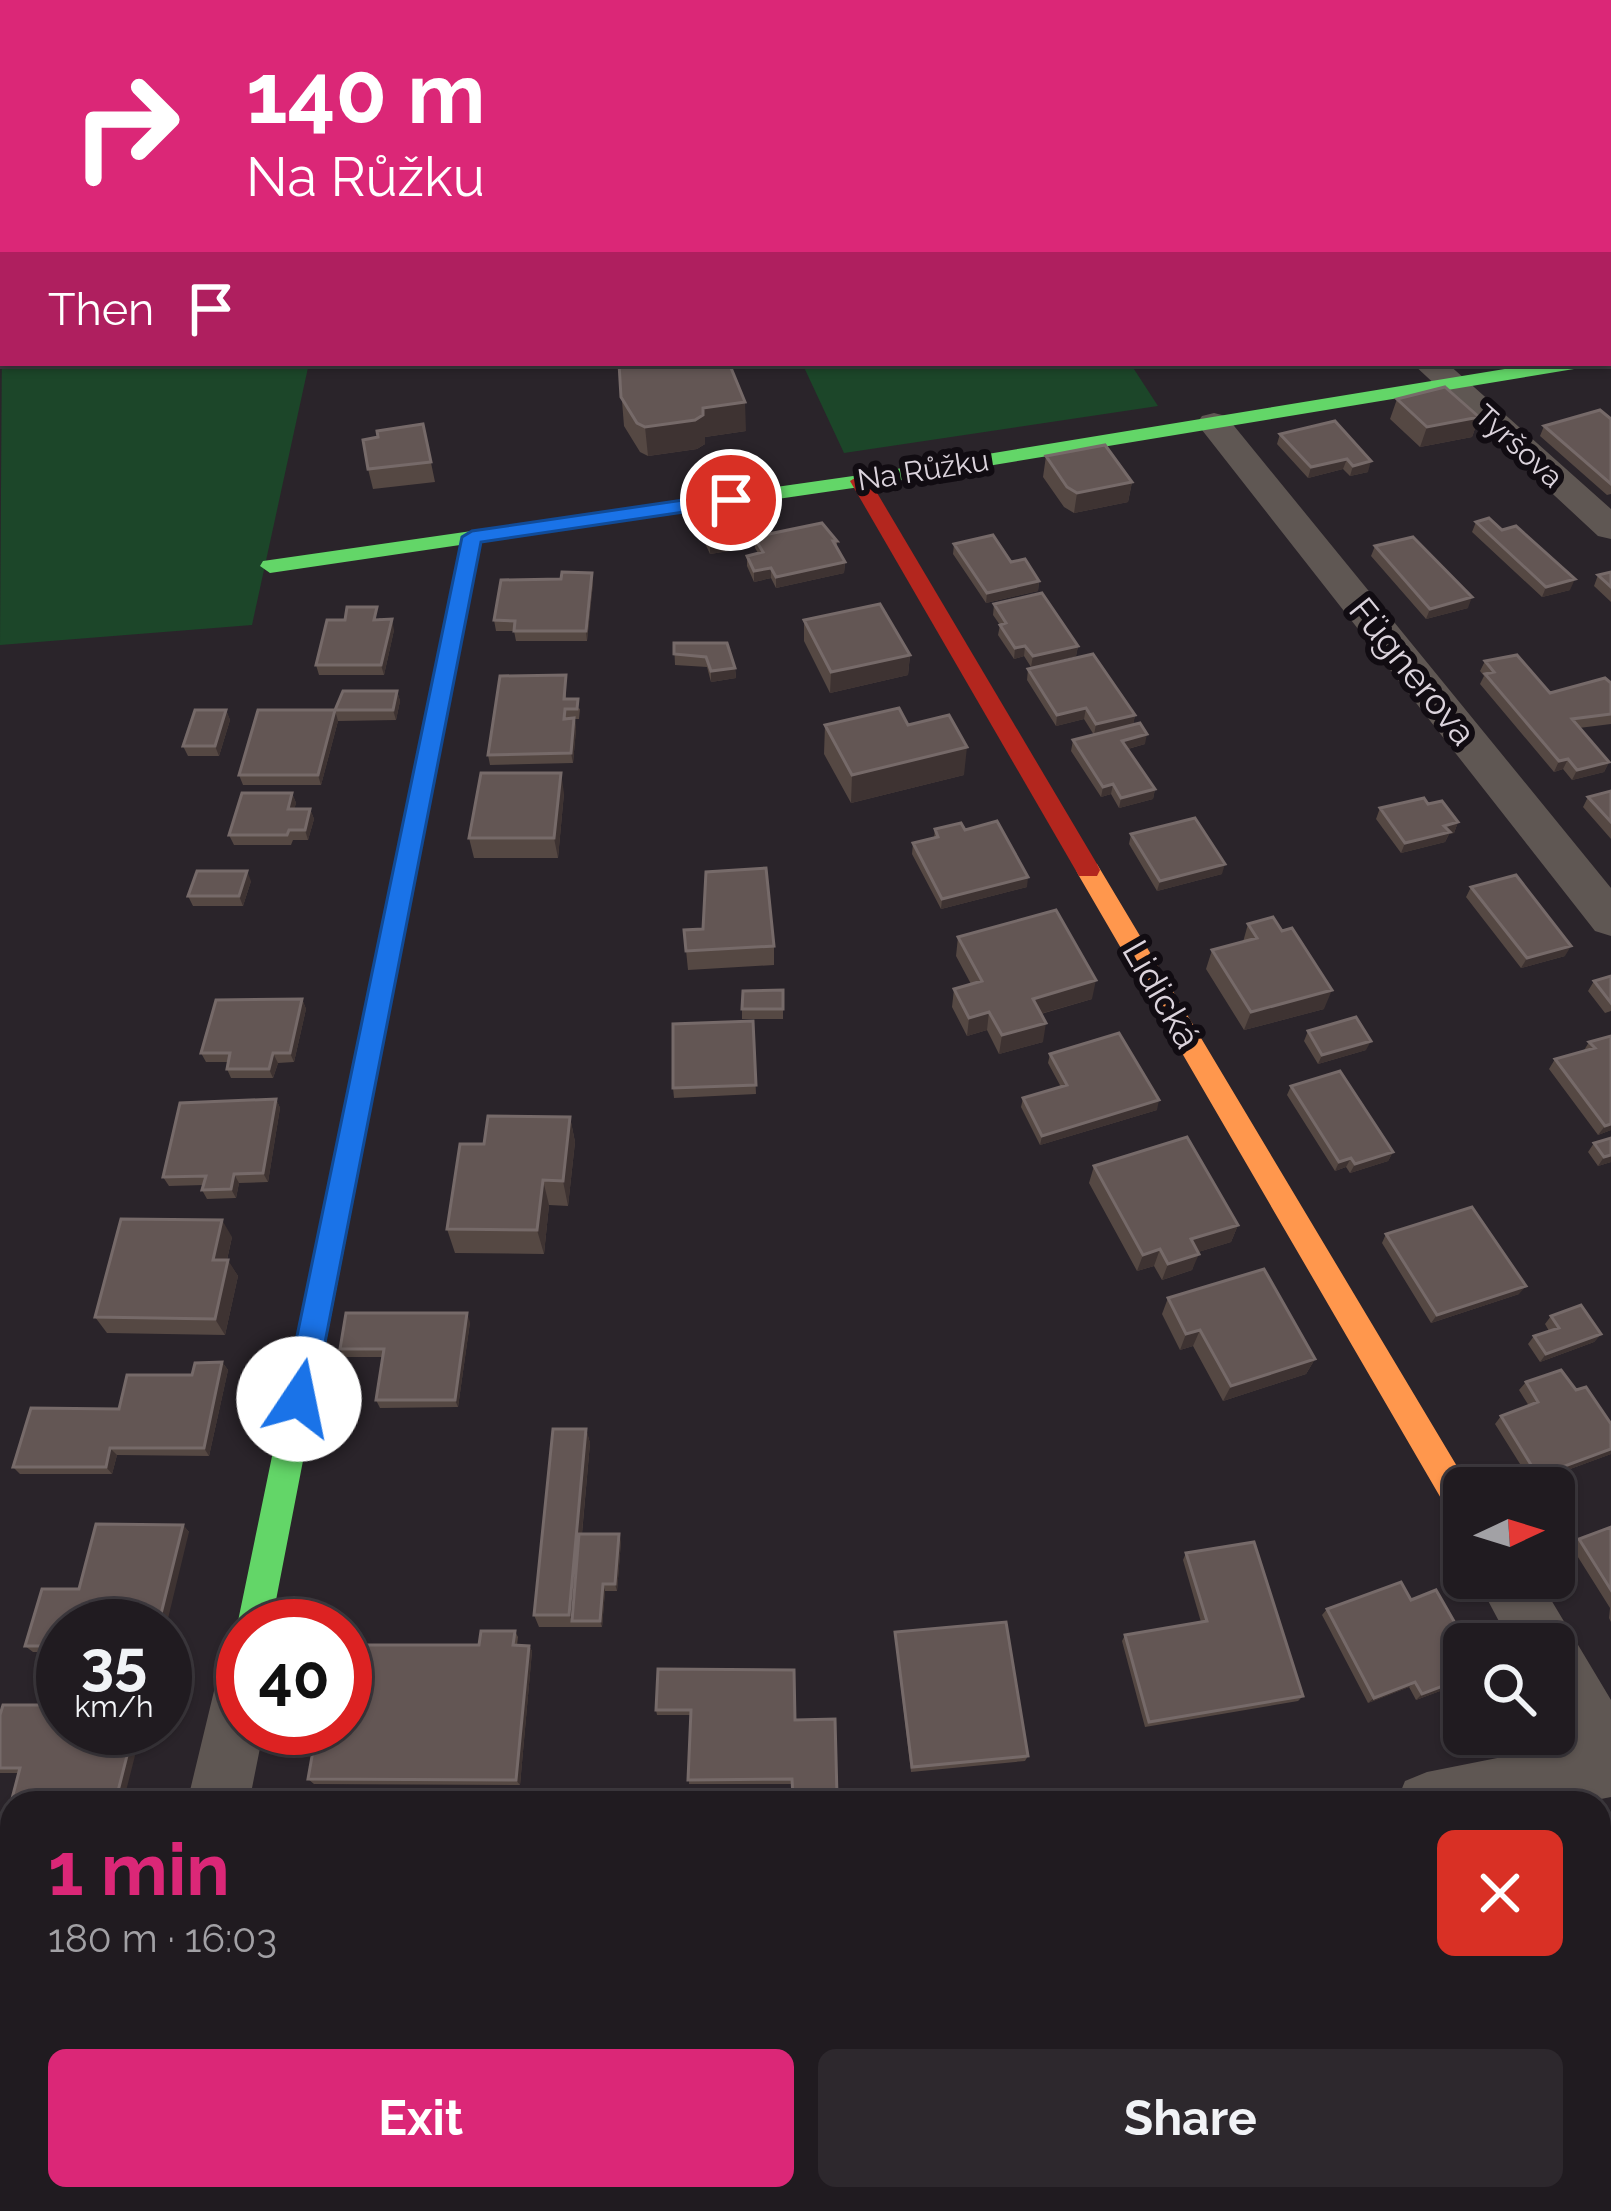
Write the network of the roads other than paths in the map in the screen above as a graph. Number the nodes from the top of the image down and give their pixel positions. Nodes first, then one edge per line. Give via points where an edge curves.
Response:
1 (1537, 366) edge
2 (1439, 374) edge
3 (1214, 423) junction
4 (860, 481) junction
5 (1611, 528) edge
6 (472, 537) junction
7 (270, 566) dead end
8 (1611, 919) edge
9 (1443, 1472) edge
10 (259, 1599) edge
11 (1575, 1698) edge
12 (228, 1755) edge
13 (1611, 1762) edge
14 (220, 1791) edge
15 (1480, 1791) edge

1 - 2 street, Na Růžku
2 - 3 street, Na Růžku
2 - 5 street, Tyršova
3 - 4 street, Na Růžku
3 - 8 street, Fügnerova
4 - 6 street, Na Růžku
4 - 9 street, Lidická
6 - 7 street, Na Růžku
6 - 10 street
11 - 13 street
12 - 14 street
13 - 15 street

